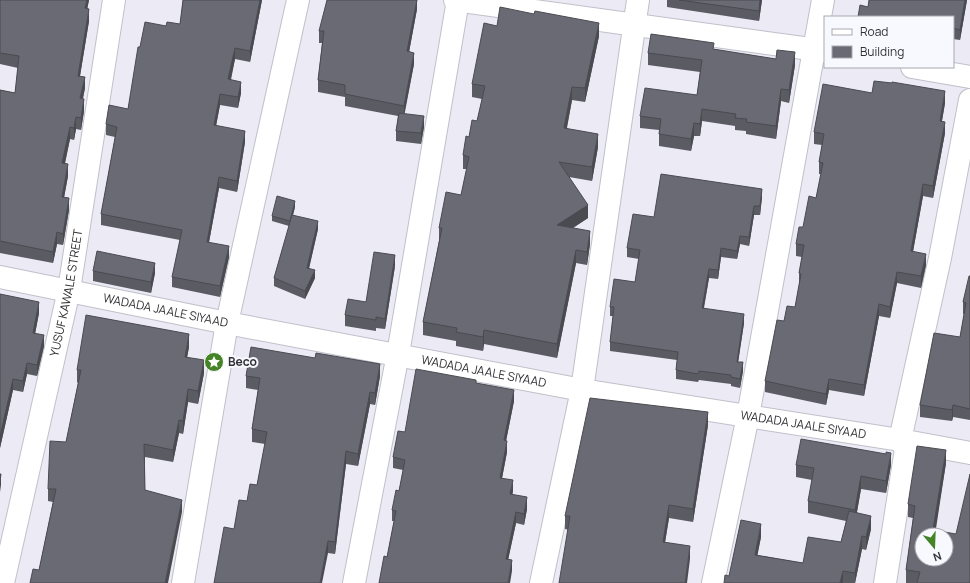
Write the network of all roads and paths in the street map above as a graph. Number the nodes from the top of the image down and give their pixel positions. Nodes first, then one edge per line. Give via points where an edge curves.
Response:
1 (114, 0) edge
2 (298, 0) edge
3 (454, 0) edge
4 (458, 0) edge
5 (638, 0) edge
6 (823, 0) edge
7 (633, 24) junction
8 (820, 50) edge
9 (918, 68) edge
10 (970, 77) edge
11 (970, 100) edge
12 (0, 277) edge
13 (69, 290) junction
14 (227, 323) junction
15 (398, 354) junction
16 (582, 390) junction
17 (748, 416) junction
18 (900, 440) junction
19 (970, 453) edge
20 (3, 583) edge
21 (183, 583) edge
22 (354, 583) edge
23 (541, 583) edge
24 (713, 583) edge
25 (885, 583) edge

1 - 13 street, YUSUF KAWALE STREET
2 - 14 street
3 - 4 street
4 - 7 street
4 - 15 street
5 - 7 street
6 - 8 street
7 - 8 street
7 - 16 street
8 - 17 street
9 - 10 street
11 - 18 street via 940,258
12 - 13 street, WADADA JAALE SIYAAD
13 - 14 street, WADADA JAALE SIYAAD
13 - 20 street, YUSUF KAWALE STREET
14 - 15 street, WADADA JAALE SIYAAD
14 - 21 street
15 - 16 street, WADADA JAALE SIYAAD
15 - 22 street
16 - 17 street, WADADA JAALE SIYAAD
16 - 23 street
17 - 18 street, WADADA JAALE SIYAAD
17 - 24 street
18 - 19 street, WADADA JAALE SIYAAD
18 - 25 street via 906,448

